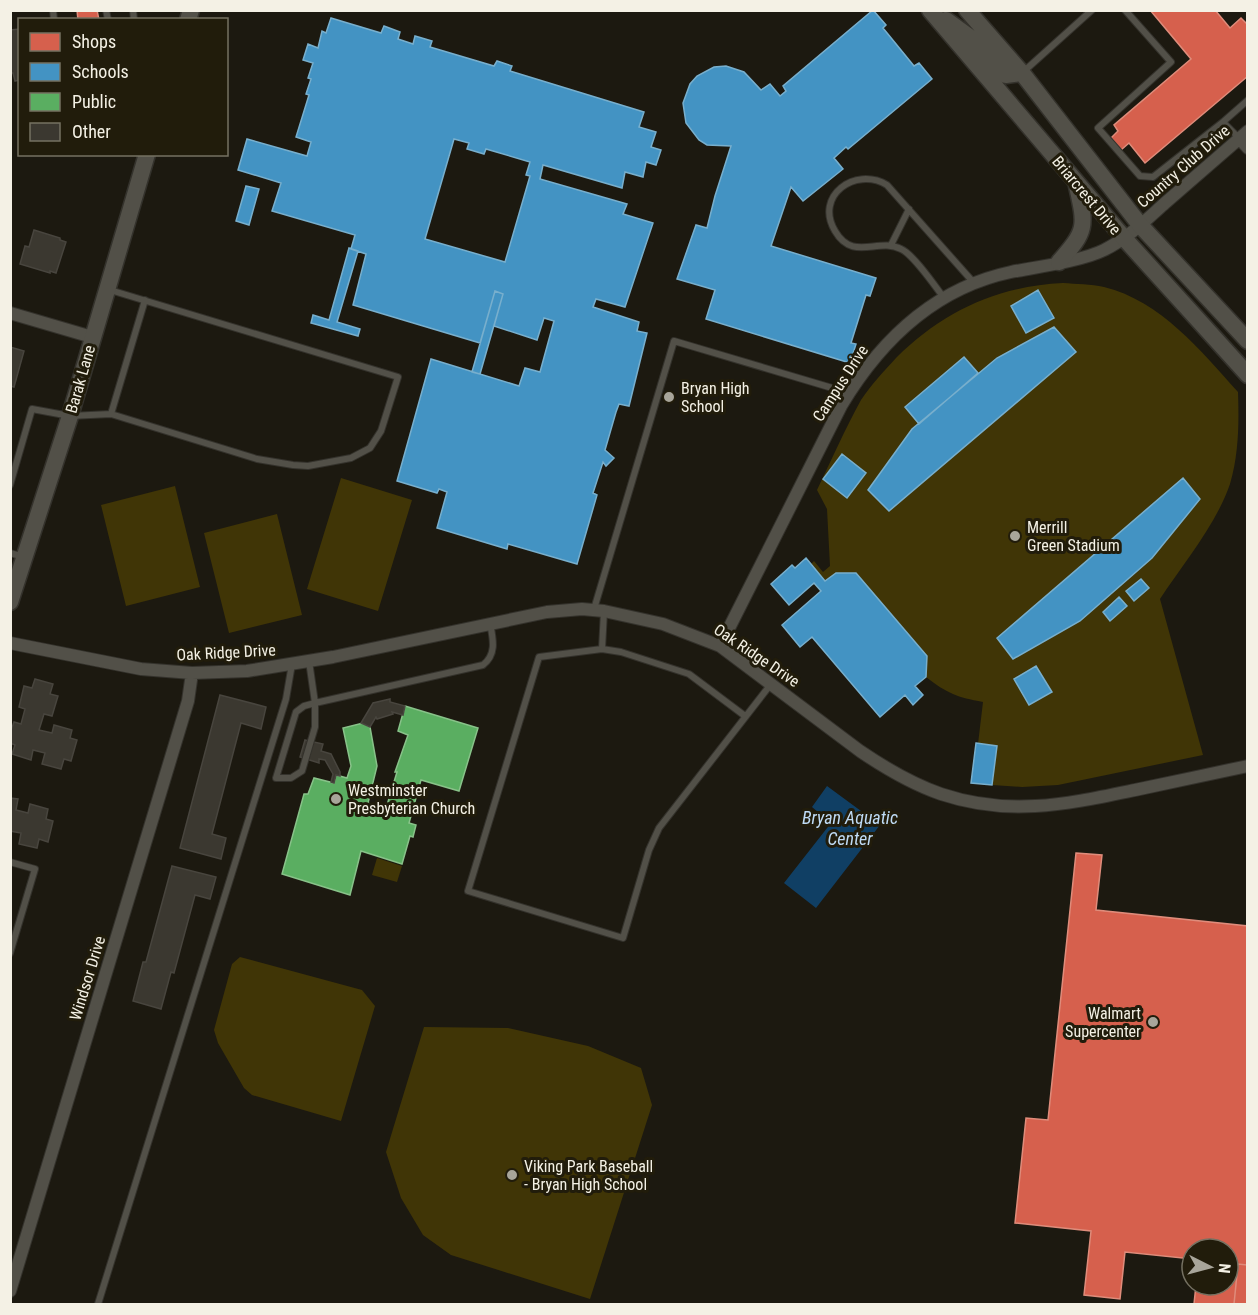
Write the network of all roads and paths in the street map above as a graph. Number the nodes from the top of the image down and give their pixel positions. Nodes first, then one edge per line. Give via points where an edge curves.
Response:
1 (931, 10) edge
2 (967, 10) edge
3 (1092, 10) edge
4 (1125, 10) edge
5 (1022, 73) junction
6 (1248, 100) edge
7 (1223, 122) junction
8 (1245, 139) edge
9 (146, 156) edge
10 (1076, 182) junction
11 (909, 209) junction
12 (1140, 225) junction
13 (1124, 238) junction
14 (891, 245) junction
15 (1059, 262) junction
16 (974, 283) junction
17 (106, 289) junction
18 (944, 298) junction
19 (146, 300) junction
20 (10, 313) edge
21 (92, 337) junction
22 (1248, 341) edge
23 (1248, 375) edge
24 (849, 393) junction
25 (111, 414) junction
26 (70, 416) junction
27 (10, 485) edge
28 (18, 555) edge
29 (10, 602) edge
30 (599, 610) junction
31 (490, 623) junction
32 (10, 642) edge
33 (720, 646) junction
34 (602, 649) junction
35 (309, 661) junction
36 (292, 664) junction
37 (192, 672) junction
38 (771, 683) junction
39 (315, 703) junction
40 (745, 716) junction
41 (1248, 766) edge
42 (10, 862) edge
43 (10, 953) edge
44 (10, 1291) edge
45 (98, 1305) edge

1 - 5 main road via 975,41 1006,75
1 - 10 main road, Briarcrest Drive
2 - 5 main road, Briarcrest Drive
3 - 5 lane
4 - 7 lane via 1171,62 1098,128 1140,176 1153,177
5 - 12 main road, Briarcrest Drive
6 - 7 lane
7 - 8 lane
8 - 12 street, Country Club Drive
9 - 17 main road, Barak Lane
10 - 13 main road, Briarcrest Drive
10 - 15 main road via 1082,229
11 - 14 lane
11 - 14 lane via 887,184 872,178 850,181 833,197 830,219 841,239 858,248
11 - 16 lane
12 - 13 street, Country Club Drive
12 - 22 main road, Briarcrest Drive
13 - 15 street, Campus Drive via 1099,253
13 - 23 main road, Briarcrest Drive
14 - 18 lane via 906,251
15 - 16 street, Campus Drive
16 - 18 street, Campus Drive
17 - 19 lane
17 - 21 main road, Barak Lane
18 - 24 street, Campus Drive via 895,335
19 - 25 lane
19 - 25 lane via 398,377 374,444 361,455 321,464 293,465 257,459
20 - 21 street
21 - 26 main road, Barak Lane
24 - 30 lane via 674,341
24 - 33 street, Campus Drive
25 - 26 lane
26 - 27 lane via 32,409
26 - 28 main road, Barak Lane
28 - 29 main road, Barak Lane
30 - 31 street, Oak Ridge Drive via 547,612
30 - 33 street, Oak Ridge Drive via 663,624
30 - 34 lane
31 - 35 street, Oak Ridge Drive
31 - 39 lane via 493,649 483,665
32 - 37 street, Oak Ridge Drive via 108,664
33 - 38 street, Oak Ridge Drive
34 - 40 lane via 689,674
34 - 40 lane via 539,657 468,891 623,938 654,837
35 - 36 street, Oak Ridge Drive
35 - 39 lane
36 - 37 street, Oak Ridge Drive via 247,671
36 - 45 lane via 283,710
37 - 44 street, Windsor Drive via 188,702
38 - 40 lane
38 - 41 street, Oak Ridge Drive via 883,767 940,794 982,804 1056,806
39 - 39 lane via 316,722 302,771 291,778 276,778 296,712
42 - 43 lane via 35,869

